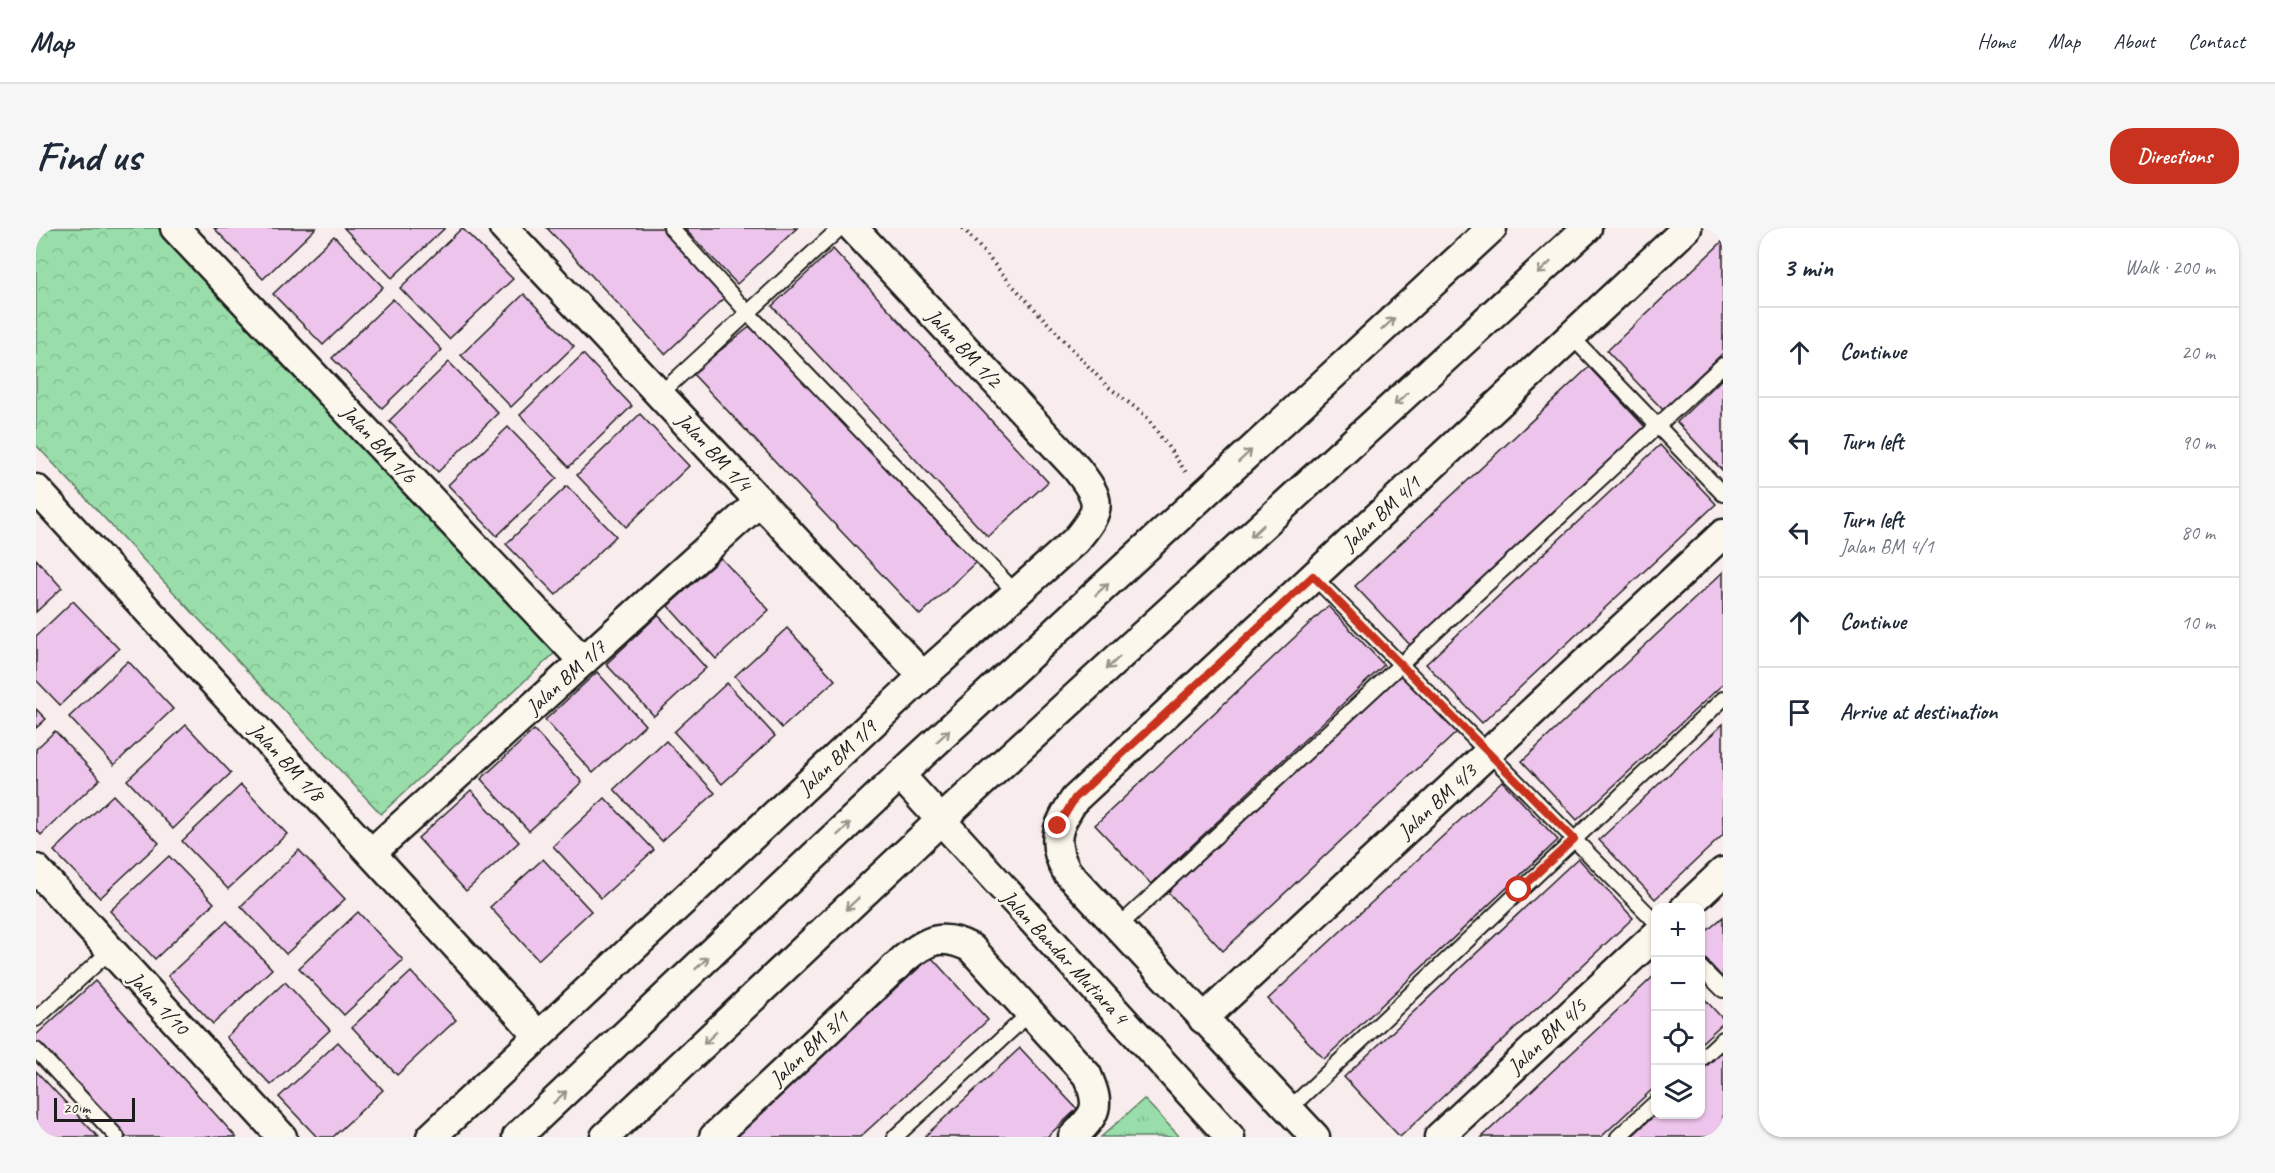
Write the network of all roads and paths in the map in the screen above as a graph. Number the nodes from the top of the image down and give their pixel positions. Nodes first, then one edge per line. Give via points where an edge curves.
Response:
1 (175, 228) edge
2 (504, 228) edge
3 (671, 228) edge
4 (840, 228) edge
5 (853, 228) edge
6 (963, 228) edge
7 (1492, 228) edge
8 (1587, 228) edge
9 (1686, 228) edge
10 (748, 313) junction
11 (1571, 336) junction
12 (1723, 365) edge
13 (660, 394) junction
14 (1658, 426) junction
15 (1076, 468) joint
16 (36, 489) edge
17 (1723, 494) edge
18 (1202, 497) junction
19 (760, 501) junction
20 (1723, 534) edge
21 (1313, 576) junction
22 (1017, 594) junction
23 (584, 661) junction
24 (1401, 665) junction
25 (923, 676) junction
26 (1723, 699) edge
27 (1488, 753) junction
28 (900, 776) junction
29 (940, 821) junction
30 (1574, 839) junction
31 (370, 853) junction
32 (36, 869) edge
33 (1723, 872) edge
34 (1690, 903) edge
35 (1651, 917) edge
36 (1118, 927) junction
37 (1651, 940) edge
38 (111, 950) junction
39 (1705, 971) edge
40 (1723, 990) edge
41 (1031, 1012) junction
42 (36, 1019) edge
43 (1203, 1019) junction
44 (538, 1035) junction
45 (1723, 1039) edge
46 (36, 1050) edge
47 (1705, 1056) edge
48 (1651, 1107) edge
49 (1288, 1109) junction
50 (117, 1137) edge
51 (282, 1137) edge
52 (430, 1137) edge
53 (518, 1137) edge
54 (605, 1137) edge
55 (714, 1137) edge
56 (895, 1137) edge
57 (1073, 1137) edge
58 (1230, 1137) edge
59 (1315, 1137) edge
60 (1438, 1137) edge
61 (1618, 1137) edge

1 - 23 street, Jalan BM 1/6
2 - 13 street, Jalan BM 1/4
3 - 10 lane
4 - 10 lane
5 - 15 street, Jalan BM 1/2
6 - 18 path via 1106,385 1146,416
18 -> 7 street
8 -> 29 street
9 - 11 street, Jalan BM 4/1
10 - 13 lane
10 - 22 lane
11 - 14 lane
11 - 21 street, Jalan BM 4/1
12 - 14 lane
13 - 19 street, Jalan BM 1/4
14 - 17 lane
14 - 24 lane
15 - 22 street, Jalan BM 1/9 via 1092,488 1097,504 1093,520
16 - 31 street, Jalan BM 1/8
28 -> 18 street
19 - 23 street, Jalan BM 1/7
19 - 25 street, Jalan BM 1/4
20 - 27 street, Jalan BM 4/3
21 - 24 lane
21 - 36 street, Jalan BM 4/1 via 1075,798 1058,826 1057,846 1067,872
22 - 25 street, Jalan BM 1/9
23 - 31 street, Jalan BM 1/7
24 - 27 lane
24 - 36 lane
25 - 44 street, Jalan BM 1/9
26 - 30 lane
27 - 30 lane
27 - 43 street, Jalan BM 4/3
28 - 29 street, Jalan Bandar Mutiara 4
53 -> 28 street
29 -> 54 street
29 - 58 street, Jalan Bandar Mutiara 4
30 - 35 lane
30 - 49 lane
31 - 44 street, Jalan BM 1/8
32 - 38 street, Jalan 1/10
33 - 34 street
36 - 43 street, Jalan BM 4/1
37 - 60 street, Jalan BM 4/5
38 - 42 lane
38 - 51 street, Jalan 1/10
39 - 40 lane
41 - 55 street, Jalan BM 3/1 via 971,948 956,940 940,939 920,946
41 - 56 lane
41 - 57 street, Jalan BM 3/1 via 1087,1075 1096,1095 1096,1107
43 - 49 street, Jalan BM 4/1
44 - 52 street, Jalan BM 1/9
45 - 47 lane
46 - 50 lane
48 - 61 lane
49 - 59 street, Jalan BM 4/1

